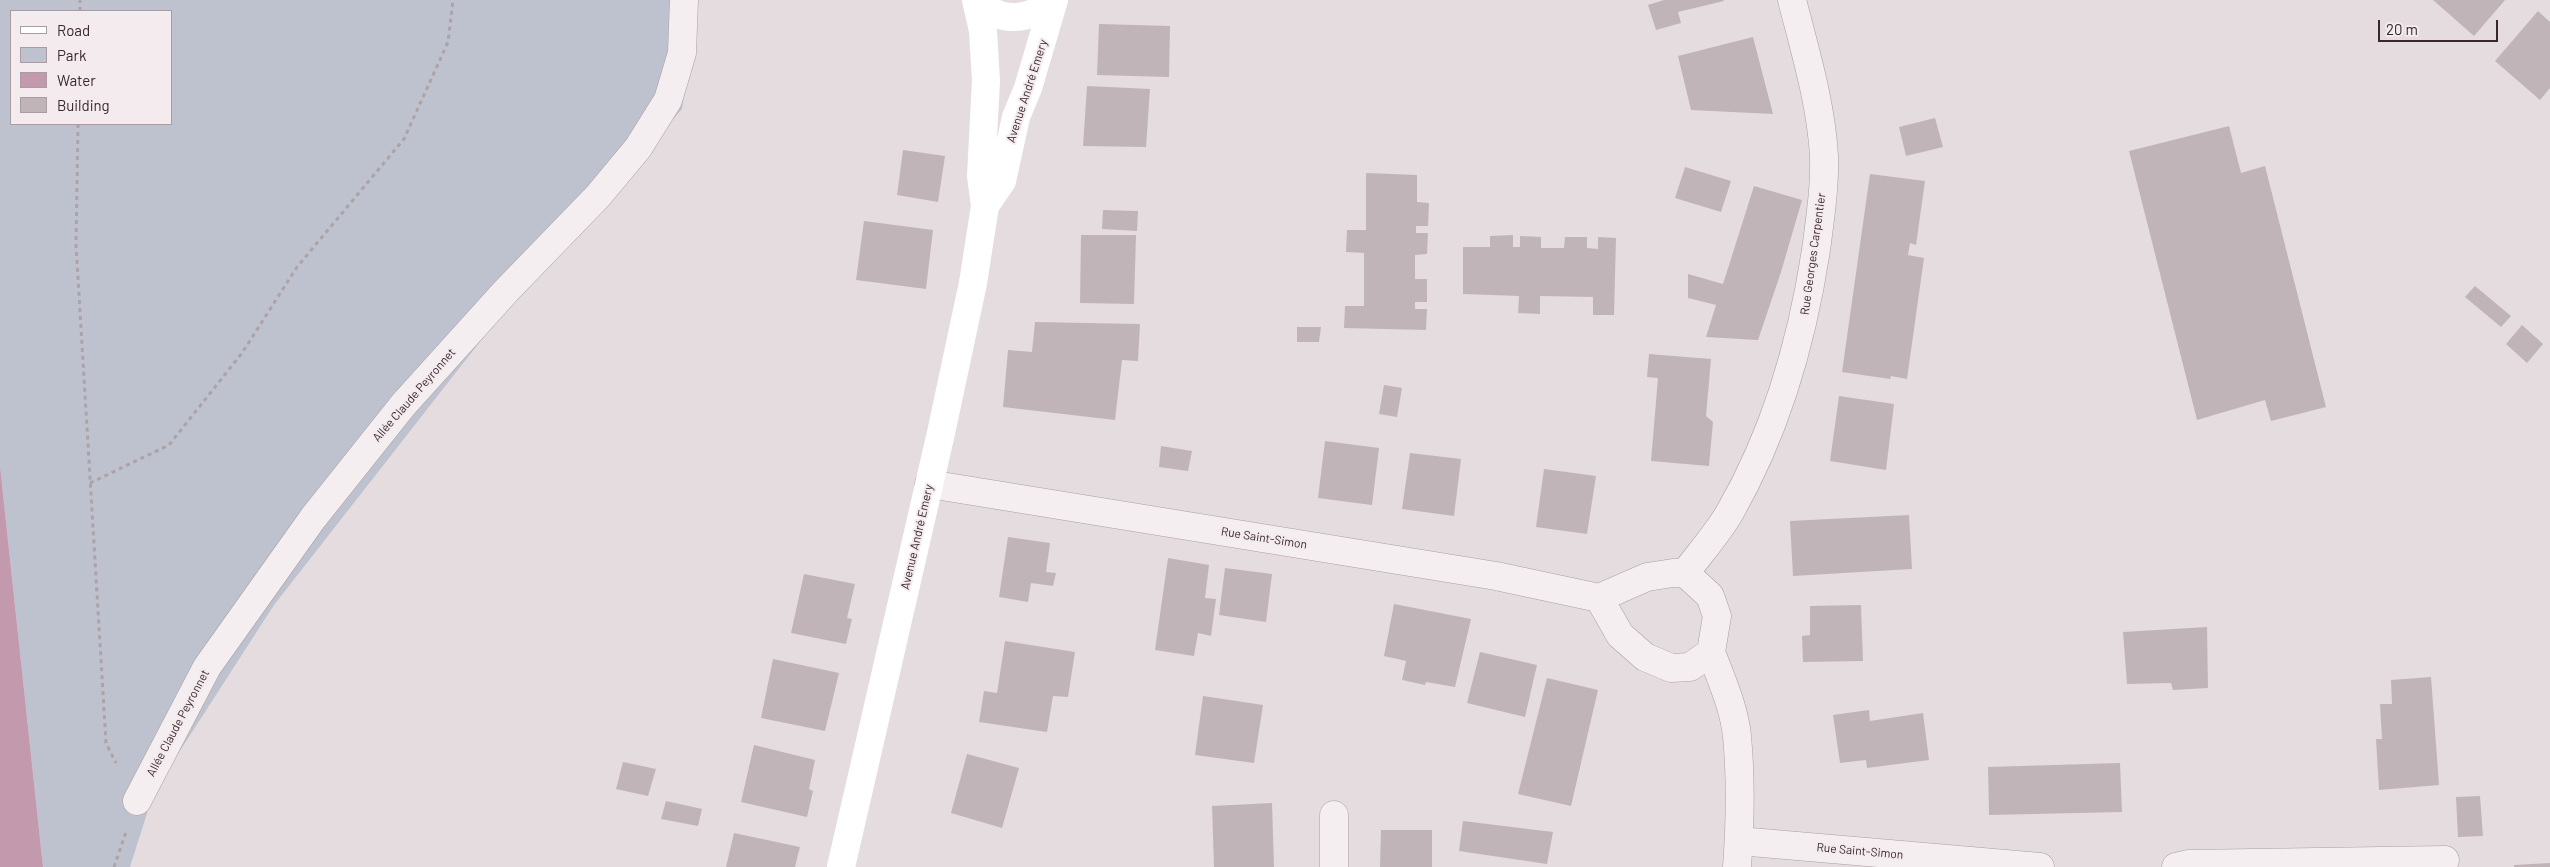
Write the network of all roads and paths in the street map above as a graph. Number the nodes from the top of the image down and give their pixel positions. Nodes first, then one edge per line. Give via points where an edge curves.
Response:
1 (453, 0) edge
2 (684, 0) edge
3 (976, 0) edge
4 (980, 0) edge
5 (1054, 0) edge
6 (1792, 0) edge
7 (78, 125) edge
8 (985, 206) junction
9 (90, 483) junction
10 (929, 484) junction
11 (1685, 573) junction
12 (1599, 598) junction
13 (1711, 652) junction
14 (137, 800) joint
15 (1334, 815) dead end
16 (1738, 854) edge
17 (2445, 860) dead end
18 (841, 867) edge
19 (1334, 867) edge
20 (2040, 867) edge
21 (2176, 867) edge

1 - 9 path via 448,42 404,139 297,267 242,353 169,444
2 - 14 street, Allée Claude Peyronnet via 682,53 668,100 638,148 598,196 403,405 313,518 207,666
3 - 8 street, Avenue André Emery via 983,31 986,81 980,176
4 - 5 street via 997,13 1013,18 1042,10
5 - 8 street, Avenue André Emery via 1016,117 1002,181
6 - 11 street, Rue Georges Carpentier via 1819,106 1824,157 1821,215 1807,307 1780,406 1756,462 1729,513
7 - 9 path via 76,245
8 - 10 street, Avenue André Emery via 973,283
9 - 14 path via 106,744
10 - 12 street, Rue Saint-Simon via 1496,576
10 - 18 street, Avenue André Emery
11 - 12 street via 1647,577
11 - 13 street via 1710,596 1715,609 1717,616
12 - 13 street via 1620,635 1645,657 1671,668 1690,667
13 - 16 street via 1737,735
15 - 19 street
16 - 20 street, Rue Saint-Simon
17 - 21 street via 2190,864

